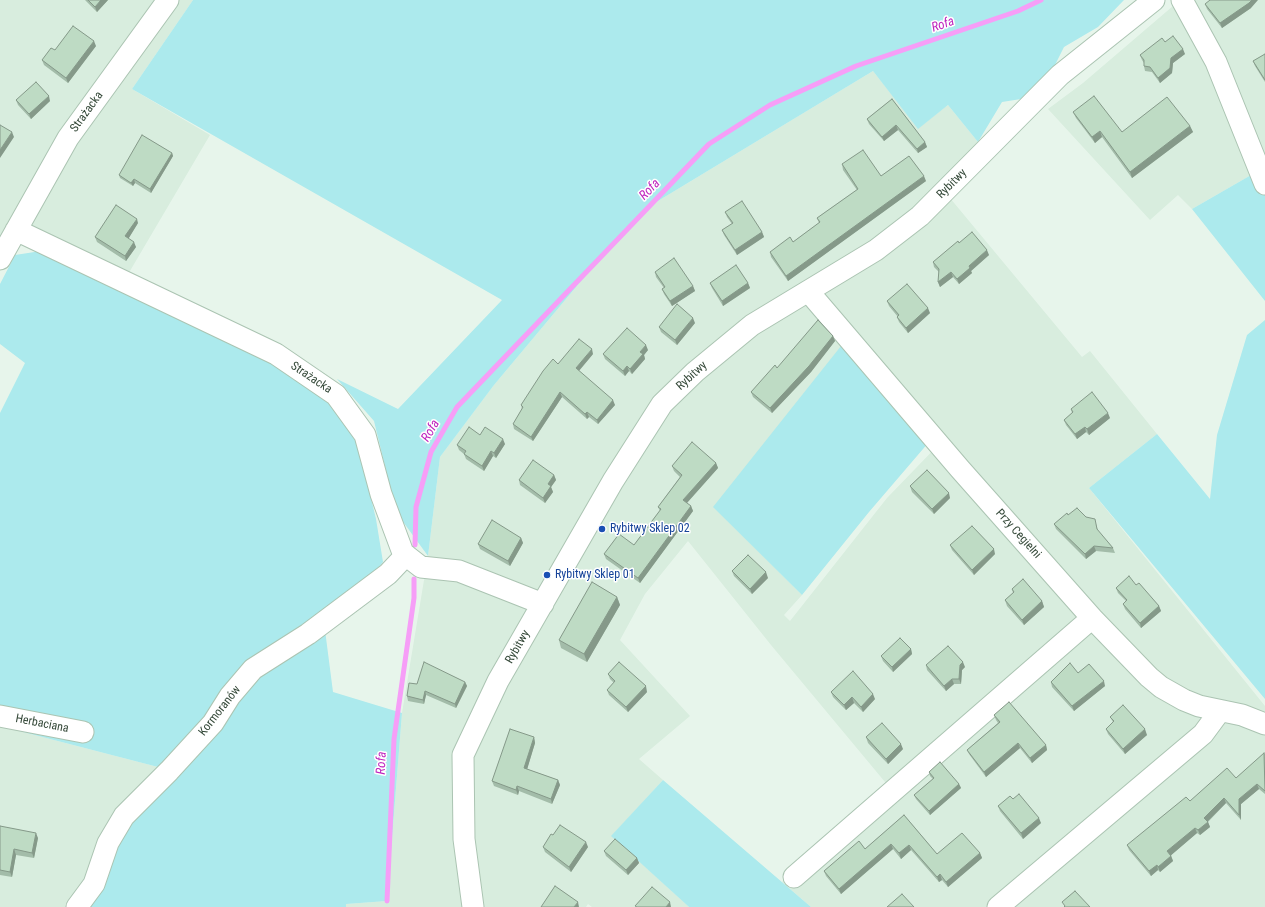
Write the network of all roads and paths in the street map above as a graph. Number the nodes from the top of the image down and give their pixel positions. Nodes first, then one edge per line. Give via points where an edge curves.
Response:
1 (168, 0) edge
2 (1154, 0) edge
3 (1182, 0) edge
4 (1265, 184) edge
5 (16, 230) junction
6 (0, 260) edge
7 (808, 291) junction
8 (406, 555) junction
9 (543, 604) junction
10 (1092, 618) junction
11 (1220, 711) junction
12 (0, 716) edge
13 (1265, 724) edge
14 (83, 732) dead end
15 (794, 877) dead end
16 (77, 907) edge
17 (473, 907) edge
18 (998, 907) edge

1 - 5 street, Strażacka via 68,138
2 - 7 street, Rybitwy via 1060,75 920,216 876,250
3 - 4 street via 1216,62
5 - 6 street, Strażacka
5 - 8 street, Strażacka via 276,354 336,395 365,435 381,494
7 - 9 street, Rybitwy via 752,325 695,372 662,404 613,481
7 - 10 street, Przy Cegielni
8 - 9 street, Strażacka via 421,567 458,571
8 - 16 street, Kormoranów via 388,574 308,634 253,669 230,696 213,723 124,816 108,842 94,884
9 - 17 street, Rybitwy via 498,681 463,755 464,839
10 - 11 street, Przy Cegielni via 1161,687 1184,700
10 - 15 street
11 - 13 street, Przy Cegielni via 1242,715
11 - 18 street via 1202,734
12 - 14 street, Herbaciana

